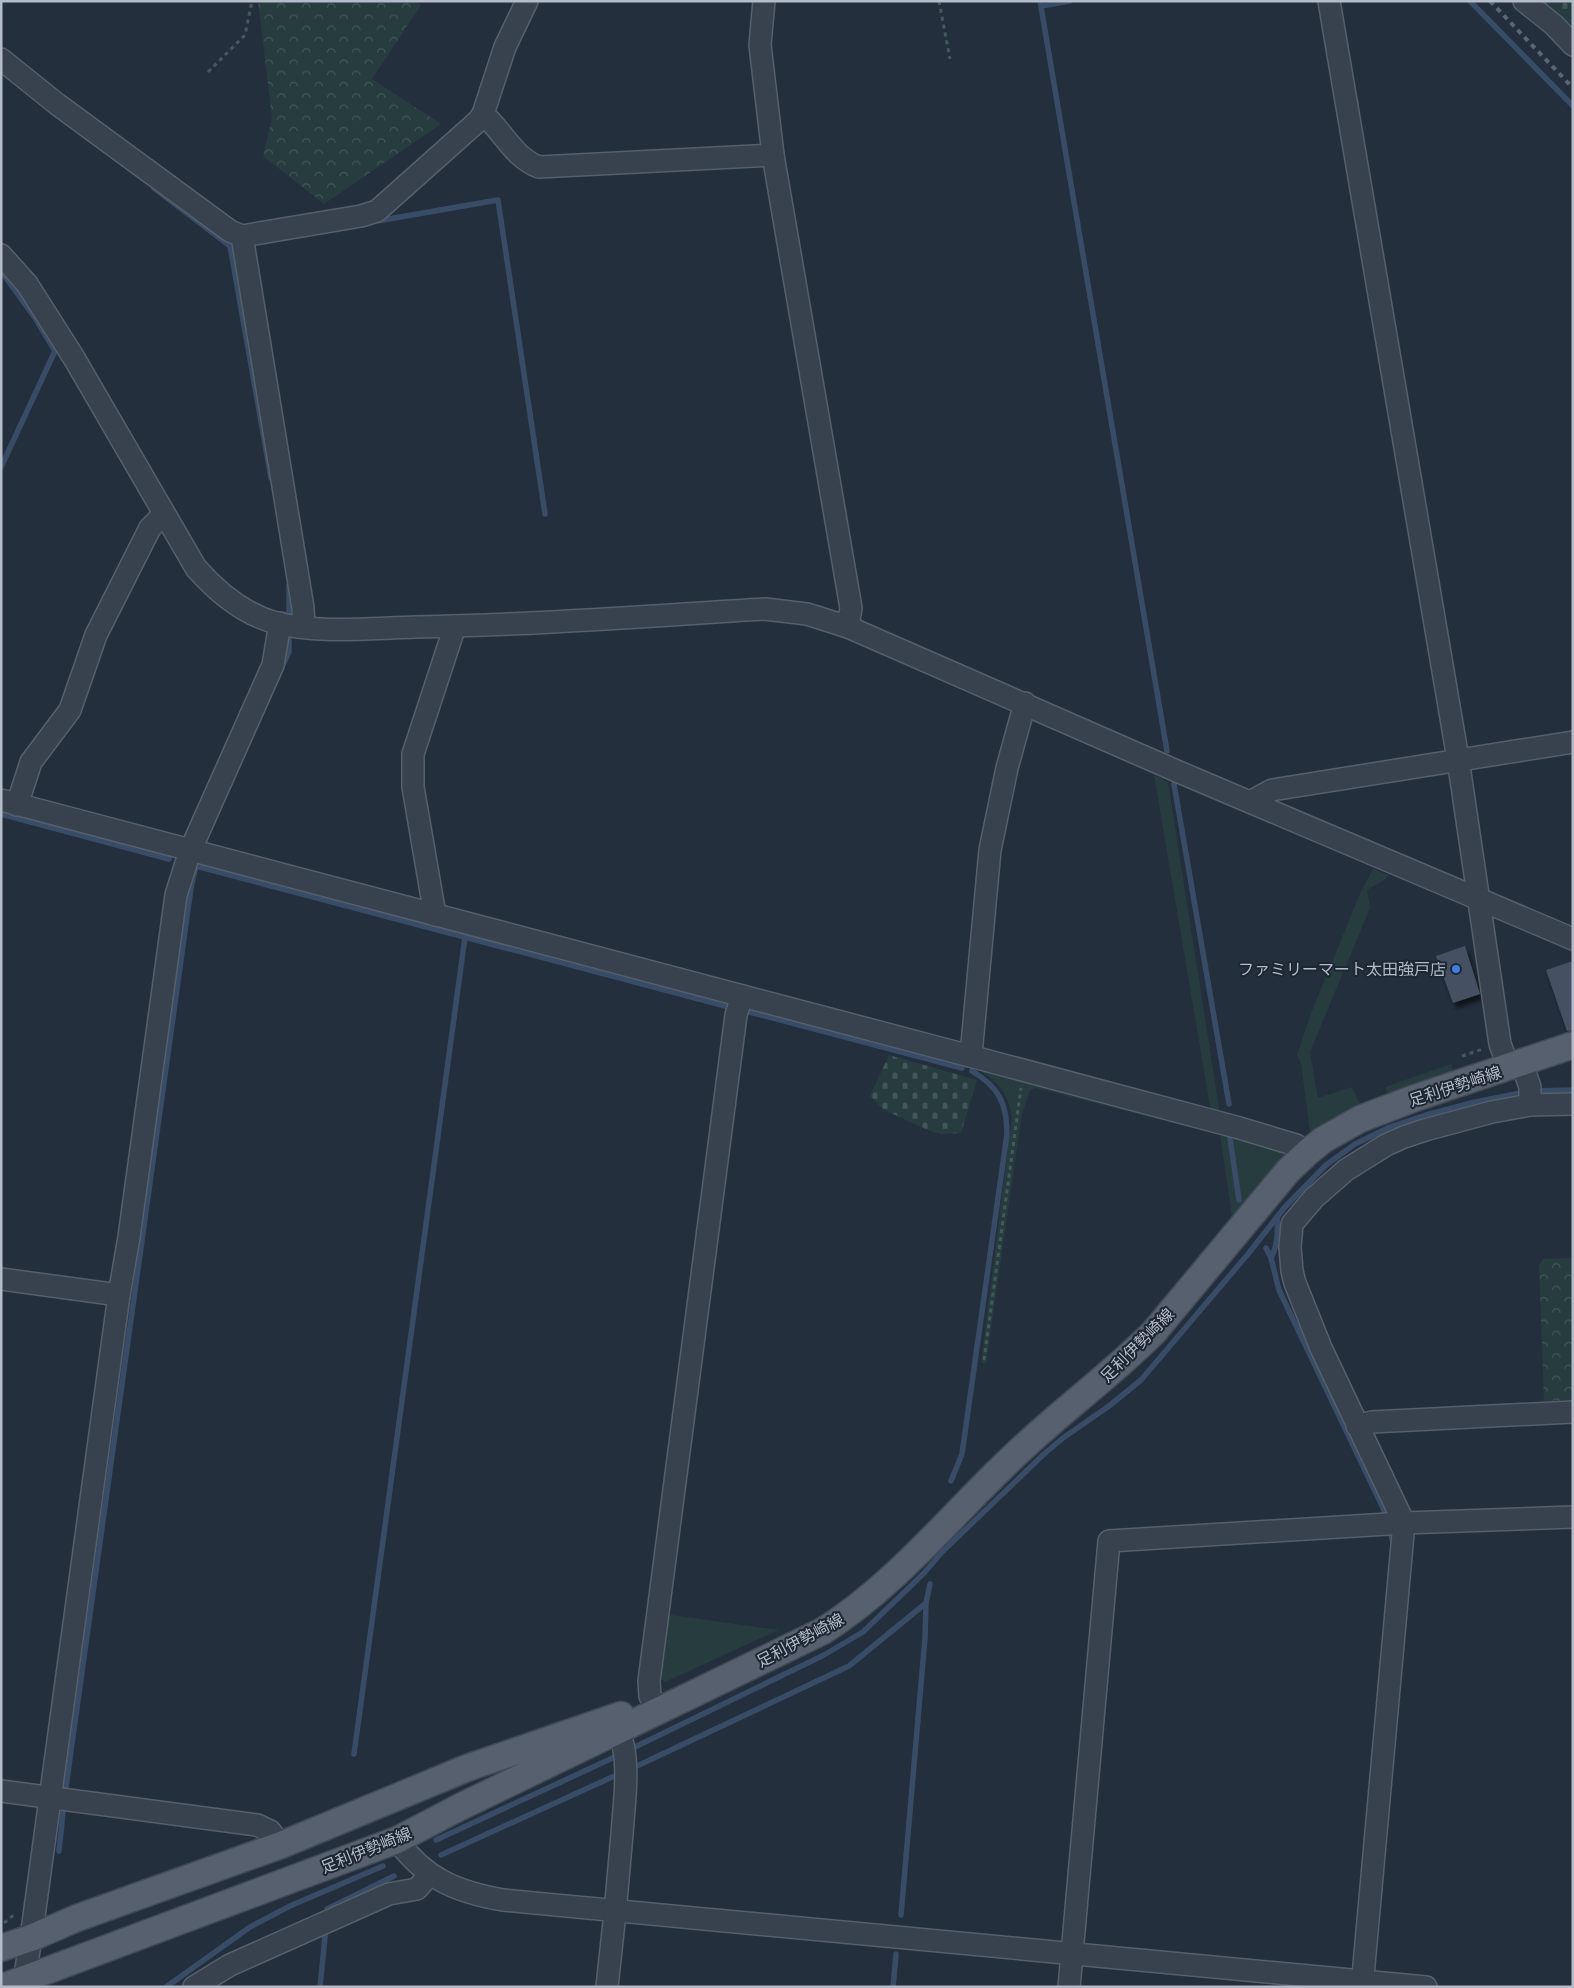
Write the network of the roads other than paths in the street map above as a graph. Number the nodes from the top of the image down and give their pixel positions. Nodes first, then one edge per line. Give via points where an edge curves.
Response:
1 (527, 1) edge
2 (764, 1) edge
3 (1329, 1) edge
4 (1524, 1) edge
5 (1573, 45) edge
6 (1, 59) edge
7 (483, 114) junction
8 (773, 155) junction
9 (242, 236) junction
10 (1, 255) edge
11 (164, 514) junction
12 (280, 623) junction
13 (455, 626) junction
14 (304, 627) junction
15 (848, 627) junction
16 (1025, 703) junction
17 (1573, 742) edge
18 (1458, 759) junction
19 (9, 802) edge
20 (1250, 802) junction
21 (190, 851) junction
22 (1478, 898) junction
23 (435, 915) junction
24 (1573, 939) edge
25 (742, 996) junction
26 (1573, 1046) edge
27 (970, 1056) junction
28 (1524, 1084) junction
29 (1573, 1104) edge
30 (1308, 1152) junction
31 (1, 1279) edge
32 (119, 1295) junction
33 (1573, 1412) edge
34 (1357, 1426) junction
35 (1573, 1517) edge
36 (1404, 1523) junction
37 (716, 1683) junction
38 (655, 1703) junction
39 (619, 1731) junction
40 (1, 1791) edge
41 (411, 1791) junction
42 (51, 1798) junction
43 (396, 1840) junction
44 (281, 1845) junction
45 (429, 1874) junction
46 (616, 1910) junction
47 (31, 1938) junction
48 (1, 1948) edge
49 (1072, 1953) junction
50 (16, 1984) edge
51 (1362, 1984) edge
52 (194, 1987) edge
53 (607, 1987) edge
54 (1069, 1987) edge
55 (1426, 1987) edge

1 - 7 street via 505,47
2 - 8 street via 760,46
3 - 18 street
4 - 5 street
6 - 9 street via 57,104 222,225
7 - 8 street via 522,158 539,167
7 - 9 street via 377,210 361,216
8 - 15 street via 851,608
9 - 14 street
10 - 11 street via 27,284 74,358
11 - 12 street via 196,568 213,587 235,604
11 - 19 street via 150,528 96,635 70,710 31,762
12 - 14 street
12 - 21 street via 273,665
13 - 14 street
13 - 15 street via 765,609 807,614
13 - 23 street via 413,754 413,787
15 - 16 street
16 - 20 street
16 - 27 street via 990,850
17 - 18 street
18 - 20 street via 1272,790
18 - 22 street
19 - 21 street
20 - 22 street
21 - 23 street
21 - 32 street via 176,895
22 - 24 street
22 - 28 street via 1500,1044
23 - 25 street
25 - 27 street
25 - 38 street via 736,1015 649,1680 650,1696
26 - 28 main road, 足利伊勢崎線
27 - 30 street via 1236,1127 1296,1145
28 - 29 street
28 - 30 main road, 足利伊勢崎線 via 1415,1098 1360,1119
28 - 34 street via 1492,1112 1425,1130 1357,1162 1314,1198 1292,1224 1292,1271 1321,1348
30 - 37 main road, 足利伊勢崎線 via 1264,1199 1154,1332 1016,1454 870,1599 823,1631
31 - 32 street
32 - 42 street
33 - 34 street via 1372,1422
34 - 36 street
35 - 36 street
36 - 49 street via 1109,1541
36 - 51 street
37 - 38 main road, 足利伊勢崎線
37 - 39 main road, 足利伊勢崎線
38 - 41 main road, 足利伊勢崎線 via 467,1768
39 - 43 main road, 足利伊勢崎線
39 - 46 street via 623,1741 626,1781
40 - 42 street
41 - 43 main road via 400,1817
41 - 44 main road, 足利伊勢崎線
42 - 44 street via 257,1825 270,1831
42 - 47 street
43 - 44 main road via 373,1824 364,1824 344,1827 293,1848
43 - 45 street
43 - 50 main road, 足利伊勢崎線
44 - 47 main road, 足利伊勢崎線 via 77,1918
45 - 46 street via 486,1897
45 - 52 street via 417,1889 388,1894 230,1965
46 - 49 street
46 - 53 street
47 - 48 main road, 足利伊勢崎線
47 - 50 street
49 - 51 street
49 - 54 street
51 - 55 street

